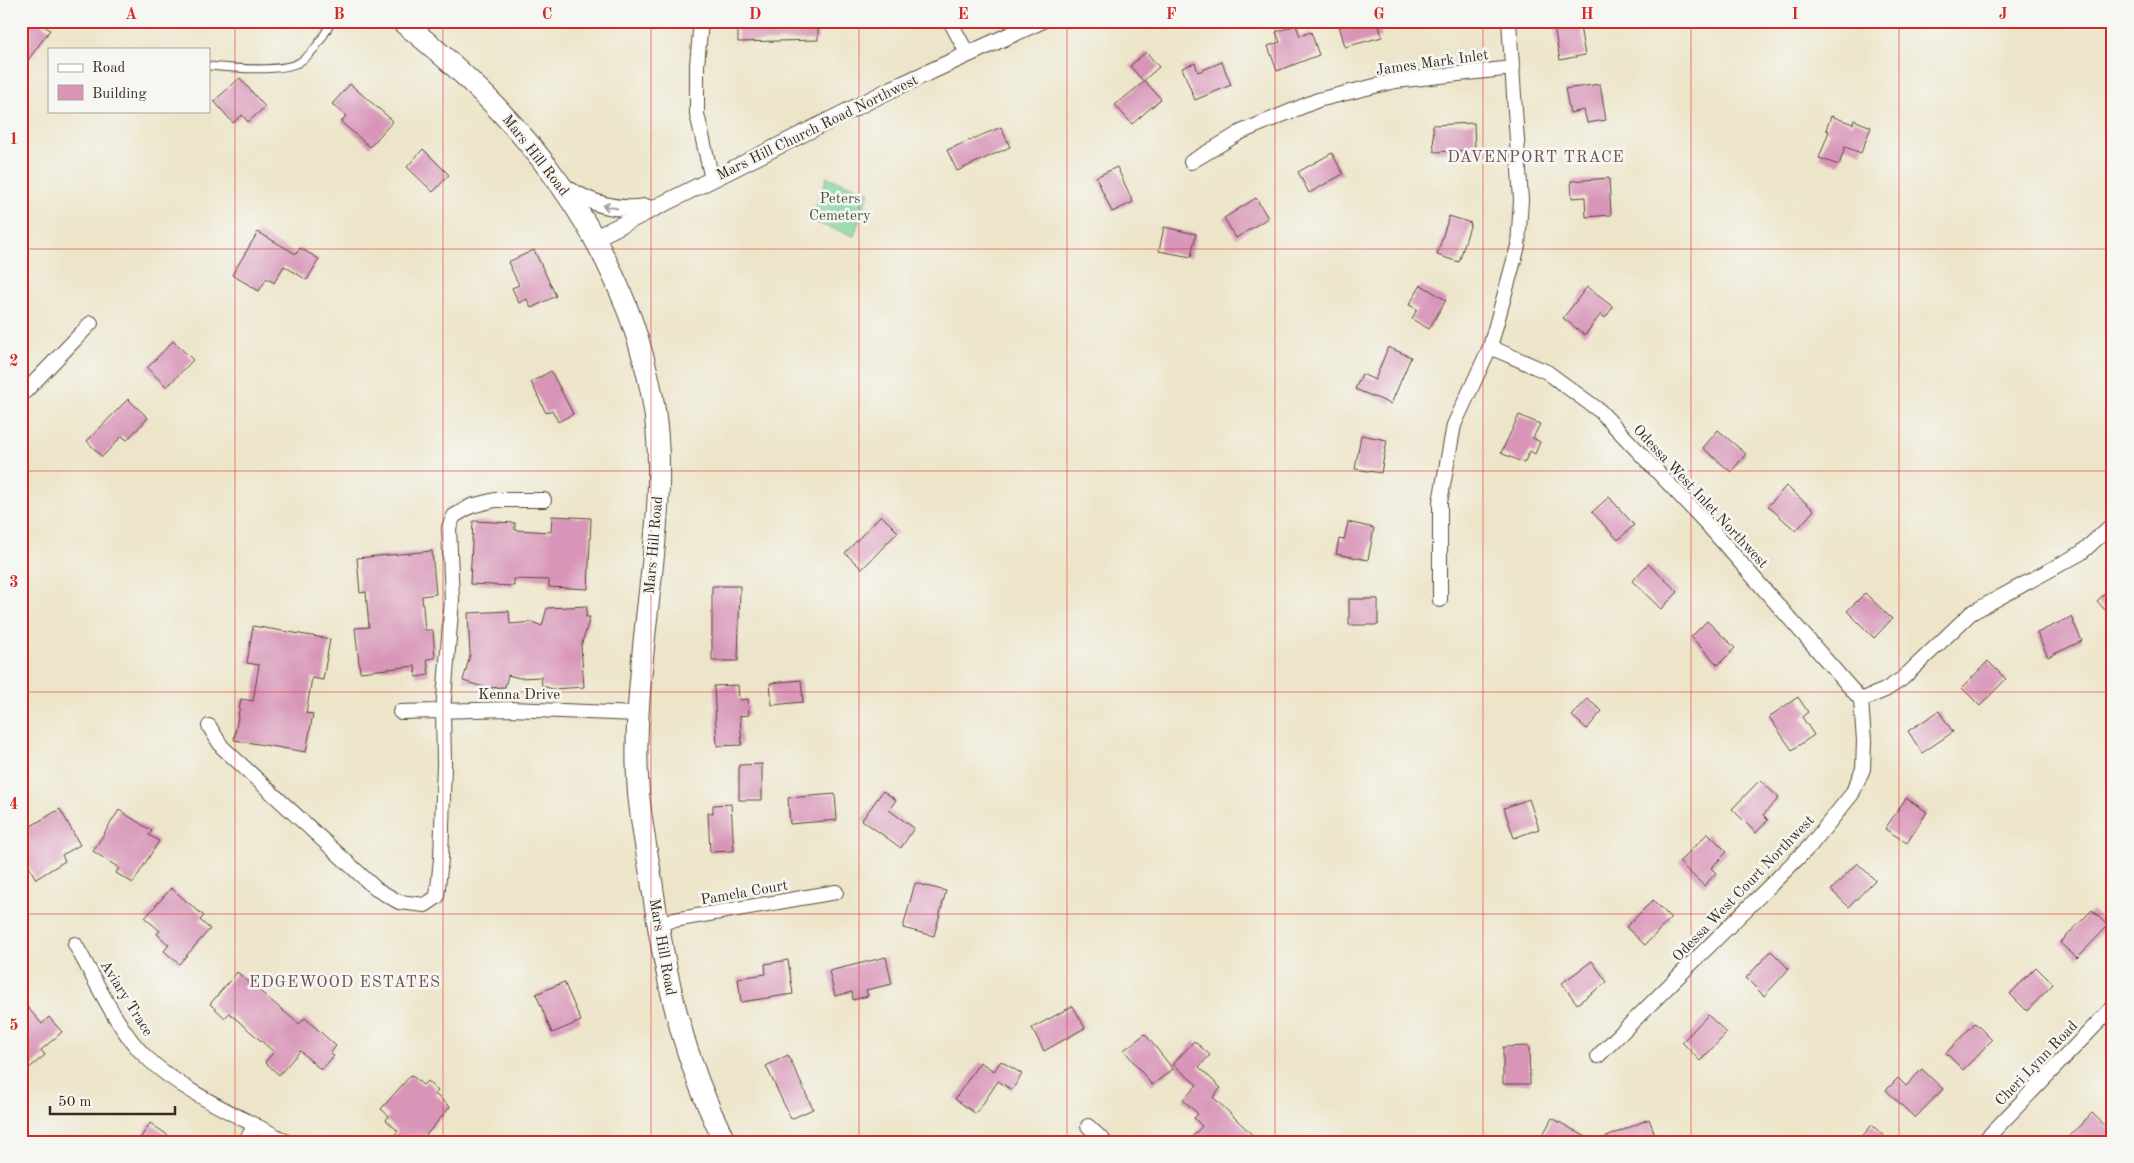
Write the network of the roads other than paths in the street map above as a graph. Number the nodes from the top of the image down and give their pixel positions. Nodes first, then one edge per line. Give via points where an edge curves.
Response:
1 (332, 21) edge
2 (401, 21) edge
3 (701, 21) edge
4 (950, 21) edge
5 (1041, 21) edge
6 (1509, 21) edge
7 (967, 53) junction
8 (210, 66) edge
9 (1513, 68) junction
10 (1191, 162) dead end
11 (712, 179) junction
12 (562, 185) junction
13 (658, 206) junction
14 (595, 238) junction
15 (91, 324) dead end
16 (1490, 347) junction
17 (21, 396) edge
18 (544, 500) dead end
19 (2113, 524) edge
20 (1440, 600) dead end
21 (1860, 700) junction
22 (443, 711) junction
23 (400, 712) dead end
24 (638, 714) junction
25 (209, 726) dead end
26 (836, 892) dead end
27 (657, 923) junction
28 (75, 944) dead end
29 (2113, 1007) edge
30 (1598, 1056) dead end
31 (255, 1124) junction
32 (1088, 1126) dead end
33 (245, 1142) edge
34 (286, 1142) edge
35 (725, 1142) edge
36 (1105, 1142) edge
37 (1983, 1142) edge

1 - 8 lane via 300,63 245,69
2 - 12 main road, Mars Hill Road via 463,72 502,110
3 - 11 street via 697,114
4 - 7 street
5 - 7 street, Mars Hill Church Road Northwest
6 - 9 street
7 - 11 street, Mars Hill Church Road Northwest
9 - 10 street, James Mark Inlet via 1395,81 1318,100 1241,132
9 - 16 street via 1521,200 1518,246
11 - 13 street, Mars Hill Church Road Northwest
13 -> 12 street via 627,210 614,208 586,199
12 - 14 main road, Mars Hill Road
13 - 14 street, Mars Hill Church Road Northwest
14 - 24 main road, Mars Hill Road via 638,339 656,430 656,532
15 - 17 street
16 - 20 street via 1452,434 1440,502
16 - 21 street, Odessa West Inlet Northwest via 1547,372 1600,411 1705,522
18 - 22 street via 495,500 471,506 454,516 449,528 452,600
19 - 21 street via 2081,553 1971,613 1902,679
21 - 30 street, Odessa West Court Northwest via 1863,769 1852,794 1797,859
22 - 23 street, Kenna Drive
22 - 24 street, Kenna Drive via 510,709
22 - 25 street via 441,859 437,897 425,905 398,902 376,889 222,748
24 - 27 main road, Mars Hill Road via 638,786
26 - 27 street, Pamela Court
27 - 35 main road, Mars Hill Road via 680,1034
28 - 31 street, Aviary Trace via 125,1031 145,1056 183,1085
29 - 37 street, Cheri Lynn Road
31 - 33 street
31 - 34 street, Aviary Trace
32 - 36 street

